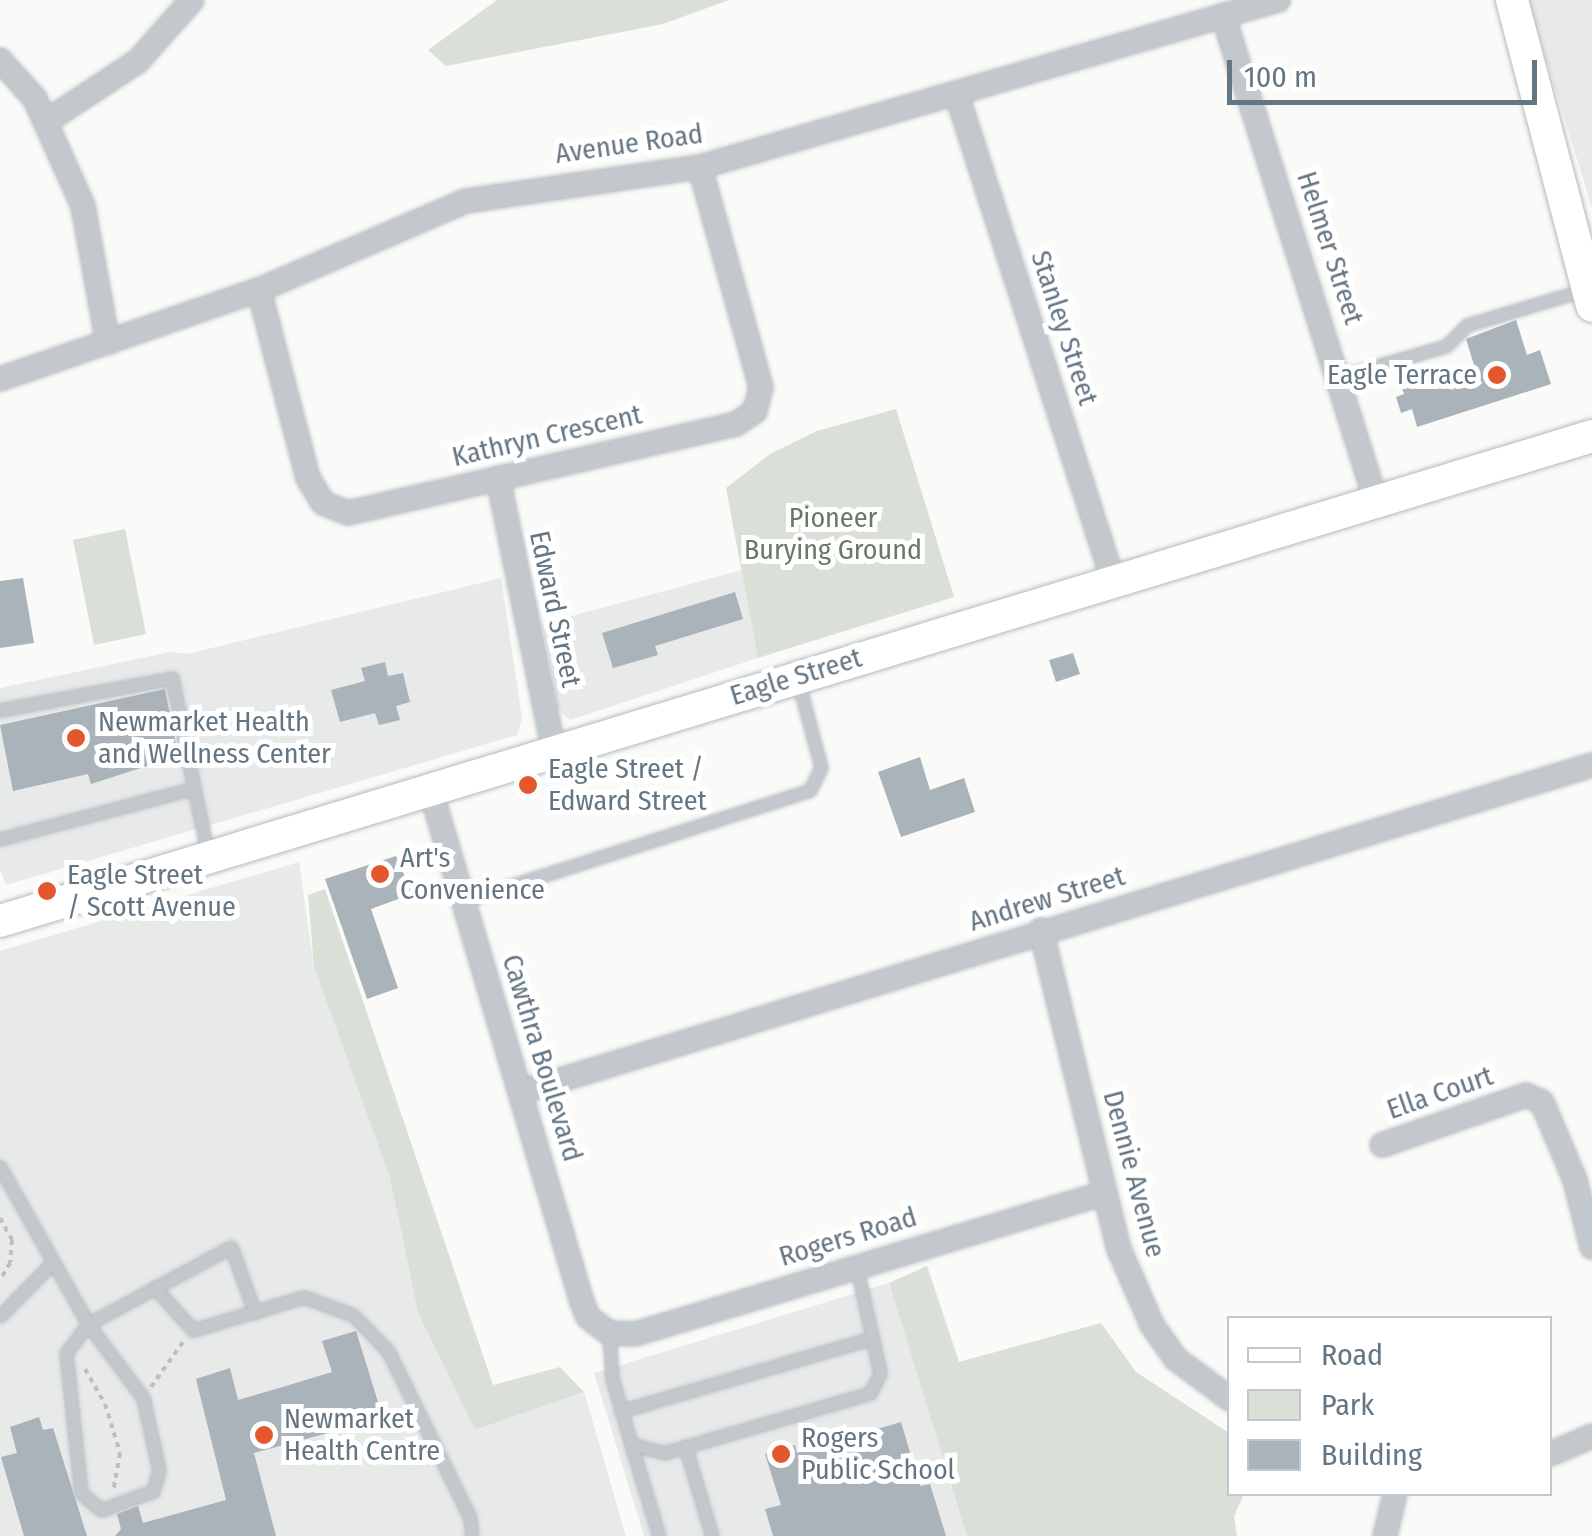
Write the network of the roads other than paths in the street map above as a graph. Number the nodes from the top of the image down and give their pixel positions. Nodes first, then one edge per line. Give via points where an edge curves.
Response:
1 (192, 0) edge
2 (1278, 0) edge
3 (1512, 0) edge
4 (1223, 15) junction
5 (0, 60) edge
6 (957, 94) junction
7 (47, 121) junction
8 (700, 168) junction
9 (258, 290) junction
10 (1590, 297) edge
11 (108, 344) junction
12 (1339, 377) junction
13 (0, 379) edge
14 (1592, 436) edge
15 (498, 478) junction
16 (1376, 501) junction
17 (1112, 580) junction
18 (796, 677) junction
19 (0, 710) edge
20 (554, 752) junction
21 (1592, 766) edge
22 (194, 788) junction
23 (430, 788) junction
24 (0, 839) edge
25 (208, 855) junction
26 (463, 900) junction
27 (0, 921) edge
28 (1041, 930) junction
29 (521, 1092) junction
30 (1382, 1145) dead end
31 (0, 1167) edge
32 (1104, 1193) junction
33 (1592, 1247) edge
34 (51, 1264) junction
35 (856, 1265) junction
36 (154, 1287) junction
37 (255, 1313) junction
38 (0, 1316) edge
39 (88, 1324) junction
40 (609, 1334) junction
41 (872, 1338) junction
42 (1227, 1397) edge
43 (622, 1410) junction
44 (1592, 1436) edge
45 (631, 1444) junction
46 (685, 1446) junction
47 (1552, 1453) edge
48 (1394, 1496) edge
49 (472, 1536) edge
50 (659, 1536) edge
51 (712, 1536) edge
52 (1384, 1536) edge

1 - 7 street via 138,60
2 - 4 street, Avenue Road
3 - 10 main road
4 - 6 street, Avenue Road
4 - 12 street, Helmer Street
5 - 7 street
6 - 8 street, Avenue Road
6 - 17 street, Stanley Street
7 - 11 street via 87,222
8 - 9 street, Avenue Road via 466,201
8 - 15 street, Kathryn Crescent via 753,346 761,387 755,411 736,424
9 - 11 street, Avenue Road
9 - 15 street, Kathryn Crescent via 308,478 323,503 348,513
10 - 12 lane via 1472,323 1446,346
11 - 13 street, Avenue Road
12 - 16 street, Helmer Street
14 - 16 main road, Eagle Street
15 - 20 street, Edward Street
16 - 17 main road, Eagle Street
17 - 18 main road, Eagle Street
18 - 20 main road, Eagle Street
18 - 26 lane via 821,767 810,790
19 - 22 lane via 172,678
20 - 23 main road, Eagle Street
21 - 28 street, Andrew Street
22 - 24 lane
22 - 25 lane
23 - 25 main road, Eagle Street
23 - 26 street, Cawthra Boulevard
25 - 27 main road, Eagle Street
26 - 29 street, Cawthra Boulevard
28 - 29 street, Andrew Street
28 - 32 street, Dennie Avenue
29 - 40 street, Cawthra Boulevard via 582,1302 588,1317
30 - 33 street, Ella Court via 1526,1095 1542,1102 1575,1180
31 - 34 lane
32 - 35 street, Rogers Road
32 - 42 street, Dennie Avenue via 1119,1250 1152,1325 1176,1359
34 - 38 lane
34 - 39 lane
35 - 40 street, Rogers Road via 635,1334
35 - 41 lane
36 - 37 lane via 193,1330
36 - 37 lane via 231,1247
36 - 39 lane
37 - 49 lane via 304,1297 352,1316 388,1351 470,1518
39 - 39 lane via 66,1353 81,1493 102,1510 152,1491 159,1470 143,1398
40 - 43 lane
41 - 43 lane
41 - 46 lane via 880,1373 870,1392
43 - 45 lane
44 - 47 street
45 - 46 lane via 664,1453
45 - 50 lane
46 - 51 lane
48 - 52 street

